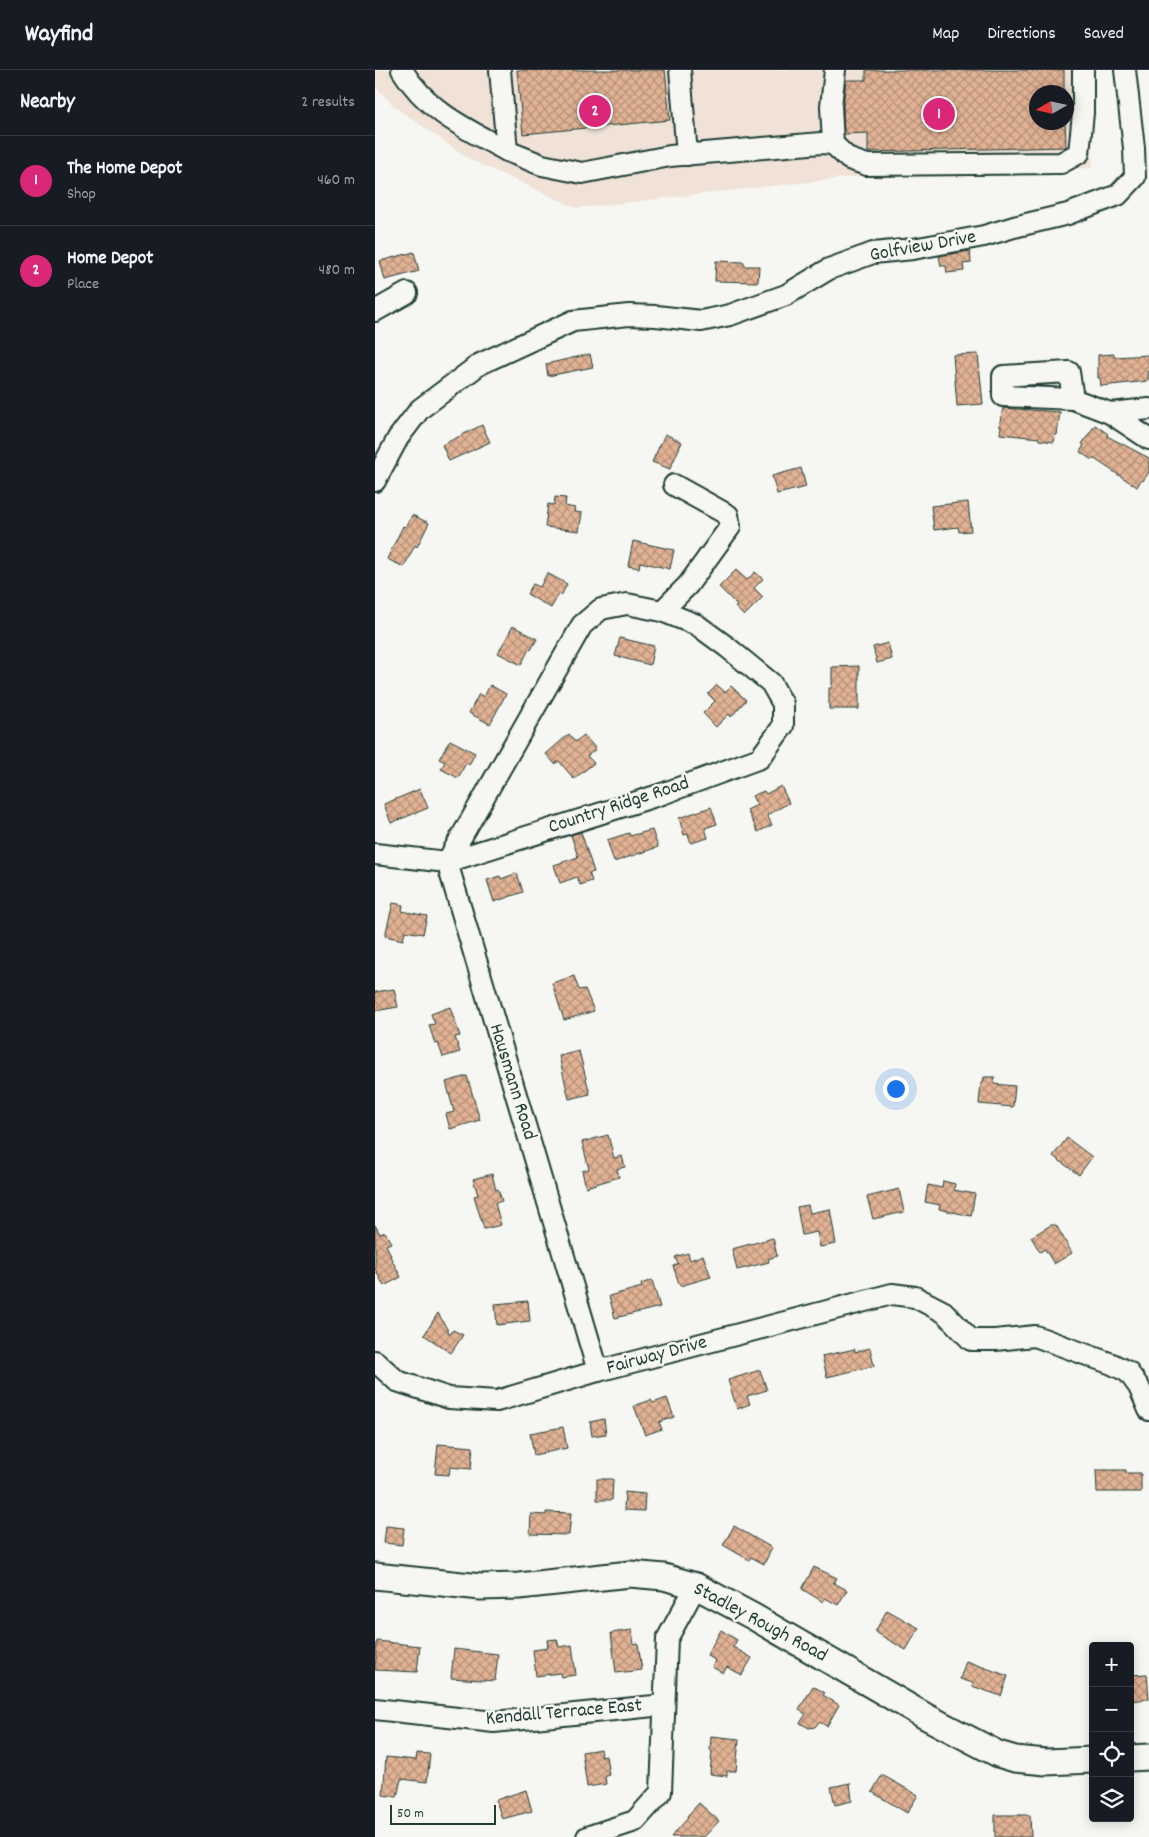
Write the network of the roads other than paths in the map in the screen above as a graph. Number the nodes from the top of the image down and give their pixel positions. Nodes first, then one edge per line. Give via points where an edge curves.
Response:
1 (402, 70) edge
2 (500, 70) edge
3 (680, 70) edge
4 (835, 70) edge
5 (1083, 70) edge
6 (1125, 70) edge
7 (833, 144) junction
8 (507, 151) junction
9 (687, 155) junction
10 (407, 293) dead end
11 (375, 311) edge
12 (1073, 399) dead end
13 (1149, 408) edge
14 (1110, 413) junction
15 (1149, 438) edge
16 (375, 481) edge
17 (674, 485) dead end
18 (662, 611) junction
19 (375, 854) edge
20 (447, 862) junction
21 (375, 1361) edge
22 (598, 1371) junction
23 (1149, 1410) edge
24 (375, 1576) edge
25 (696, 1586) junction
26 (664, 1705) junction
27 (375, 1709) edge
28 (1149, 1757) edge
29 (1134, 1758) edge
30 (1089, 1760) edge
31 (587, 1837) edge

1 - 8 street via 412,87 447,118
2 - 8 street
3 - 9 street
4 - 7 street via 831,106
5 - 7 street via 1079,153 1061,163 867,165 849,159
6 - 16 street, Golfview Drive via 1135,177 1118,195 1069,214 984,236 873,253 829,269 786,295 715,319 701,321 629,315 573,321 480,364 420,409 398,438
7 - 9 street
8 - 9 street via 542,165 582,173
10 - 11 street
12 - 14 street
13 - 14 street
14 - 15 street
17 - 18 street via 728,515 730,527 688,585
18 - 20 street, Country Ridge Road via 627,604 601,609 582,625
18 - 20 street, Country Ridge Road via 697,625 771,683 783,704 783,726 760,758 662,794
19 - 20 street
20 - 22 street, Hausmann Road
21 - 22 street, Fairway Drive via 397,1381 449,1398 497,1401
22 - 23 street, Fairway Drive via 892,1294 915,1297 944,1312 971,1340 1035,1336 1111,1364 1128,1372
24 - 25 main road, Stadley Rough Road via 481,1587 630,1574 664,1577
25 - 26 street via 667,1639
25 - 30 main road, Stadley Rough Road via 998,1754 1046,1762
26 - 27 street, Kendall Terrace East via 494,1722
26 - 31 street via 661,1792 635,1822
28 - 29 main road

